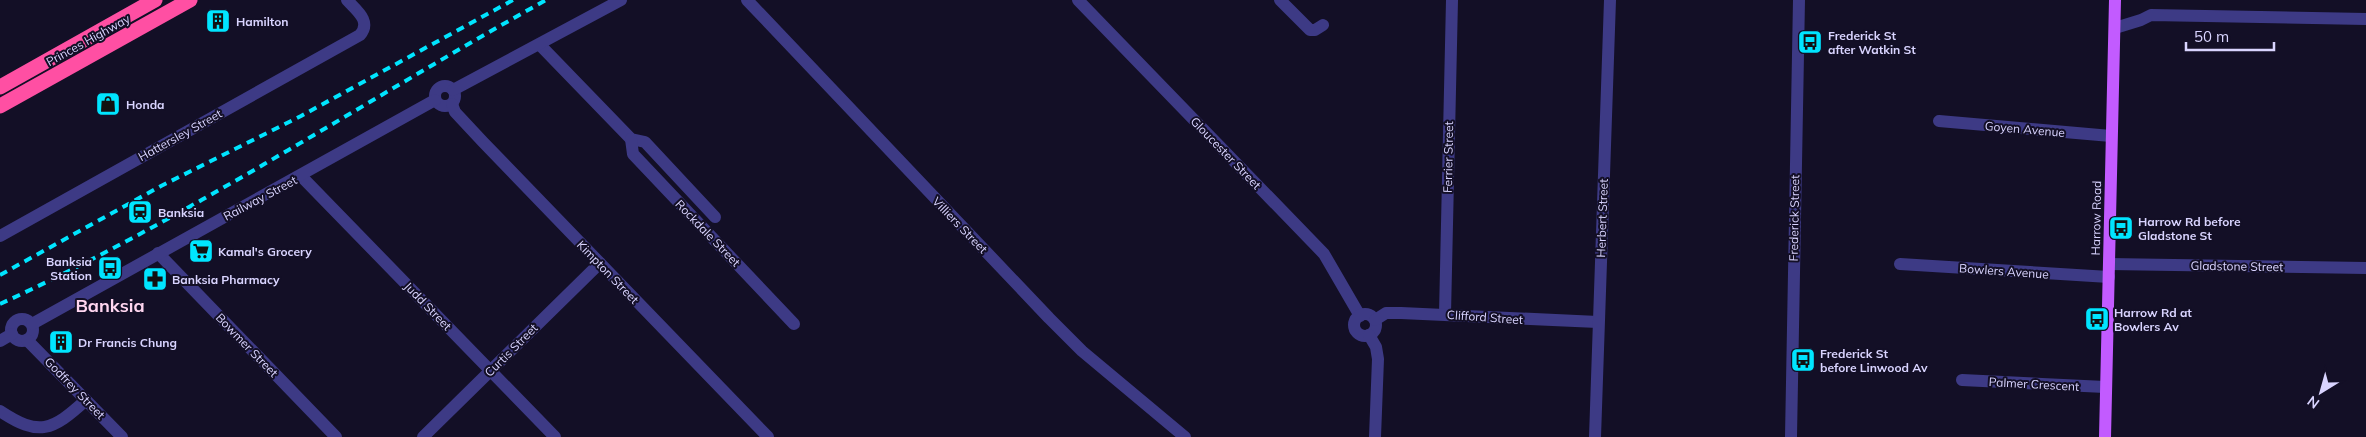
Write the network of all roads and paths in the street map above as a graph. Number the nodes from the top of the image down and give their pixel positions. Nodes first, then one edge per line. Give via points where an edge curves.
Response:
1 (155, 0) edge
2 (190, 0) edge
3 (347, 0) edge
4 (622, 0) edge
5 (747, 0) edge
6 (1078, 0) edge
7 (1280, 0) edge
8 (1452, 0) edge
9 (1610, 0) edge
10 (1799, 0) edge
11 (2116, 0) edge
12 (2366, 19) edge
13 (1323, 25) dead end
14 (2115, 28) junction
15 (540, 45) junction
16 (0, 87) edge
17 (453, 90) junction
18 (436, 100) junction
19 (452, 104) junction
20 (0, 106) edge
21 (1939, 121) dead end
22 (2112, 136) junction
23 (632, 139) junction
24 (301, 176) junction
25 (714, 217) dead end
26 (0, 236) edge
27 (158, 253) junction
28 (600, 263) junction
29 (1900, 264) dead end
30 (2109, 264) junction
31 (2366, 268) edge
32 (2108, 277) junction
33 (1445, 314) junction
34 (1360, 316) junction
35 (1375, 320) junction
36 (1598, 322) junction
37 (32, 324) junction
38 (794, 324) dead end
39 (12, 334) junction
40 (1369, 335) junction
41 (28, 340) junction
42 (0, 341) edge
43 (491, 371) junction
44 (1962, 380) dead end
45 (2106, 387) junction
46 (86, 400) junction
47 (0, 410) edge
48 (122, 437) edge
49 (336, 437) edge
50 (423, 437) edge
51 (555, 437) edge
52 (768, 437) edge
53 (1185, 437) edge
54 (1375, 437) edge
55 (1595, 437) edge
56 (1791, 437) edge
57 (2105, 437) edge

1 - 16 highway, Princes Highway
2 - 20 highway, Princes Highway
3 - 26 street, Hattersley Street via 365,21 360,34
4 - 15 street
5 - 53 street, Villiers Street via 1069,338
6 - 34 street, Gloucester Street via 1324,254
7 - 13 street via 1310,30
8 - 33 street, Ferrier Street
9 - 36 street, Herbert Street
10 - 56 street, Frederick Street
11 - 14 main road, Harrow Road
12 - 14 street via 2151,15
14 - 22 main road, Harrow Road
15 - 17 street
15 - 23 street, Rockdale Street
17 - 18 street via 440,88 435,94
17 - 19 street via 455,98
18 - 19 street via 441,106
18 - 24 street, Railway Street
19 - 28 street, Kimpton Street via 455,112
21 - 22 street, Goyen Avenue
22 - 30 main road, Harrow Road
23 - 25 street, Rockdale Street via 645,142
23 - 38 street, Rockdale Street via 633,154
24 - 27 street, Railway Street
24 - 43 street, Judd Street
27 - 37 street, Railway Street
27 - 49 street, Bowmer Street
28 - 43 street, Curtis Street
28 - 52 street, Kimpton Street
29 - 32 street, Bowlers Avenue
30 - 31 street, Gladstone Street
30 - 32 main road, Harrow Road
32 - 45 main road, Harrow Road
33 - 35 street, Clifford Street via 1386,313
33 - 36 street, Clifford Street
34 - 35 street via 1371,316
34 - 40 street via 1355,322 1355,330 1361,335
35 - 40 street via 1374,332
36 - 55 street, Herbert Street
37 - 39 street via 19,320 12,327
37 - 41 street via 32,335
39 - 41 street via 17,340
39 - 42 street
40 - 54 street via 1378,359
41 - 46 street, Godfrey Street
43 - 50 street, Curtis Street
43 - 51 street, Judd Street
44 - 45 street, Palmer Crescent
45 - 57 main road, Harrow Road
46 - 47 street via 57,425 38,432 18,426
46 - 48 street, Godfrey Street

